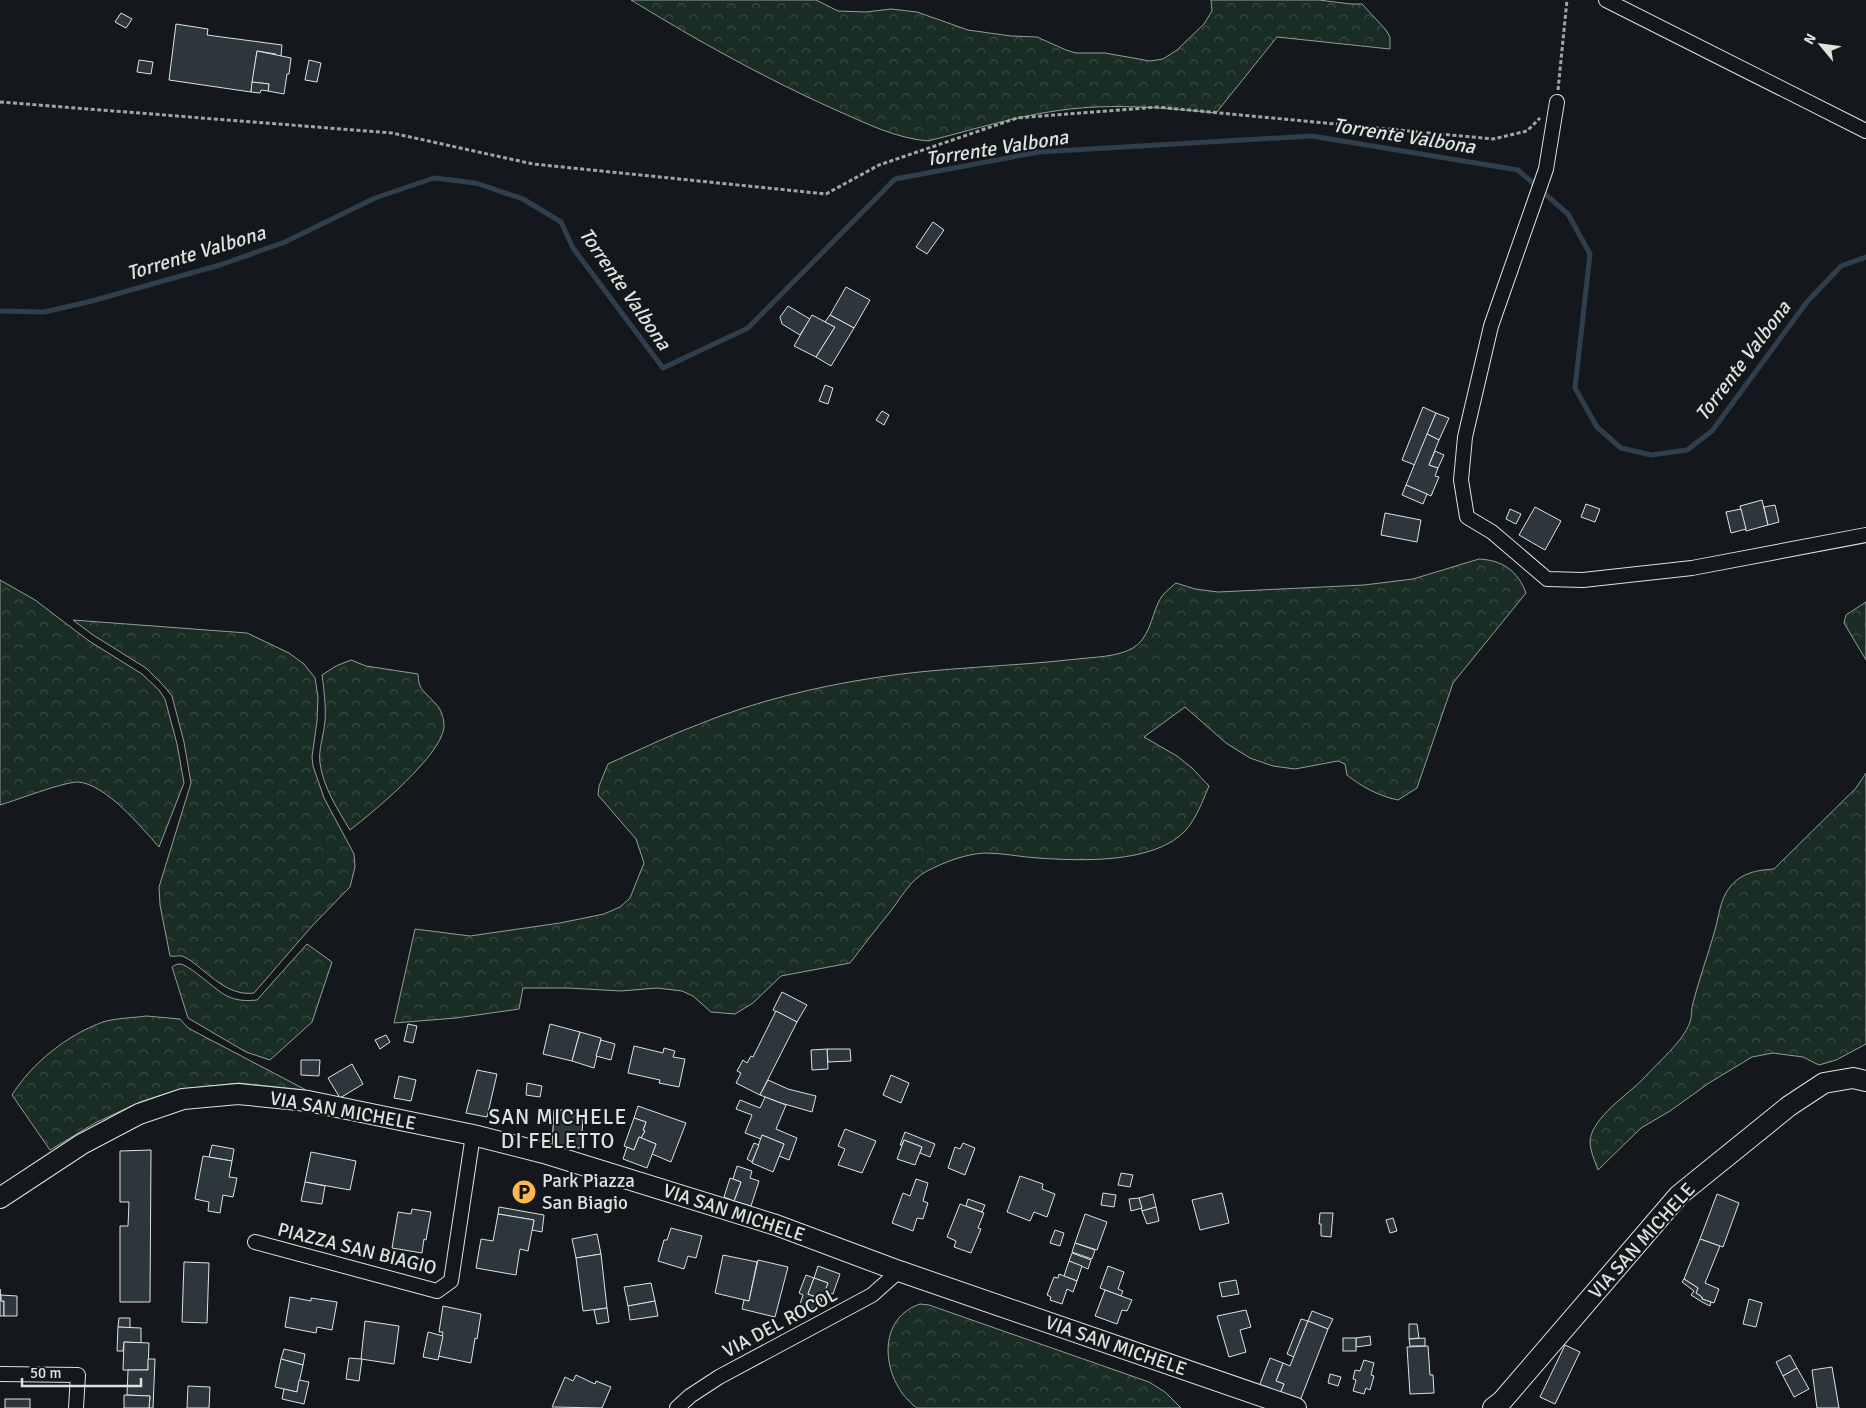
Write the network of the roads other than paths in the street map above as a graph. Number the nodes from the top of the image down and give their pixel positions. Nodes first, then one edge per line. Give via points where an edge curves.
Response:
1 (1606, 0) edge
2 (1557, 102) road end
3 (1866, 131) edge
4 (1866, 535) edge
5 (1866, 1081) edge
6 (473, 1135) junction
7 (0, 1198) edge
8 (255, 1242) dead end
9 (899, 1271) junction
10 (0, 1374) edge
11 (76, 1408) edge
12 (677, 1408) edge
13 (1296, 1408) edge
14 (1493, 1408) edge

1 - 3 street
2 - 4 street via 1546,169 1491,326 1465,437 1461,480 1467,517 1492,532 1547,579 1583,580 1692,568
5 - 14 main road, VIA SAN MICHELE via 1853,1078 1824,1083 1788,1106 1679,1195
6 - 7 main road, VIA SAN MICHELE via 308,1101 238,1094 183,1099 139,1114 82,1144
6 - 8 street, PIAZZA SAN BIAGIO via 451,1281 437,1291
6 - 9 main road, VIA SAN MICHELE via 544,1153 776,1225
9 - 12 street, VIA DEL ROCOL via 872,1295 719,1377
9 - 13 main road, VIA SAN MICHELE
10 - 11 street via 78,1374

